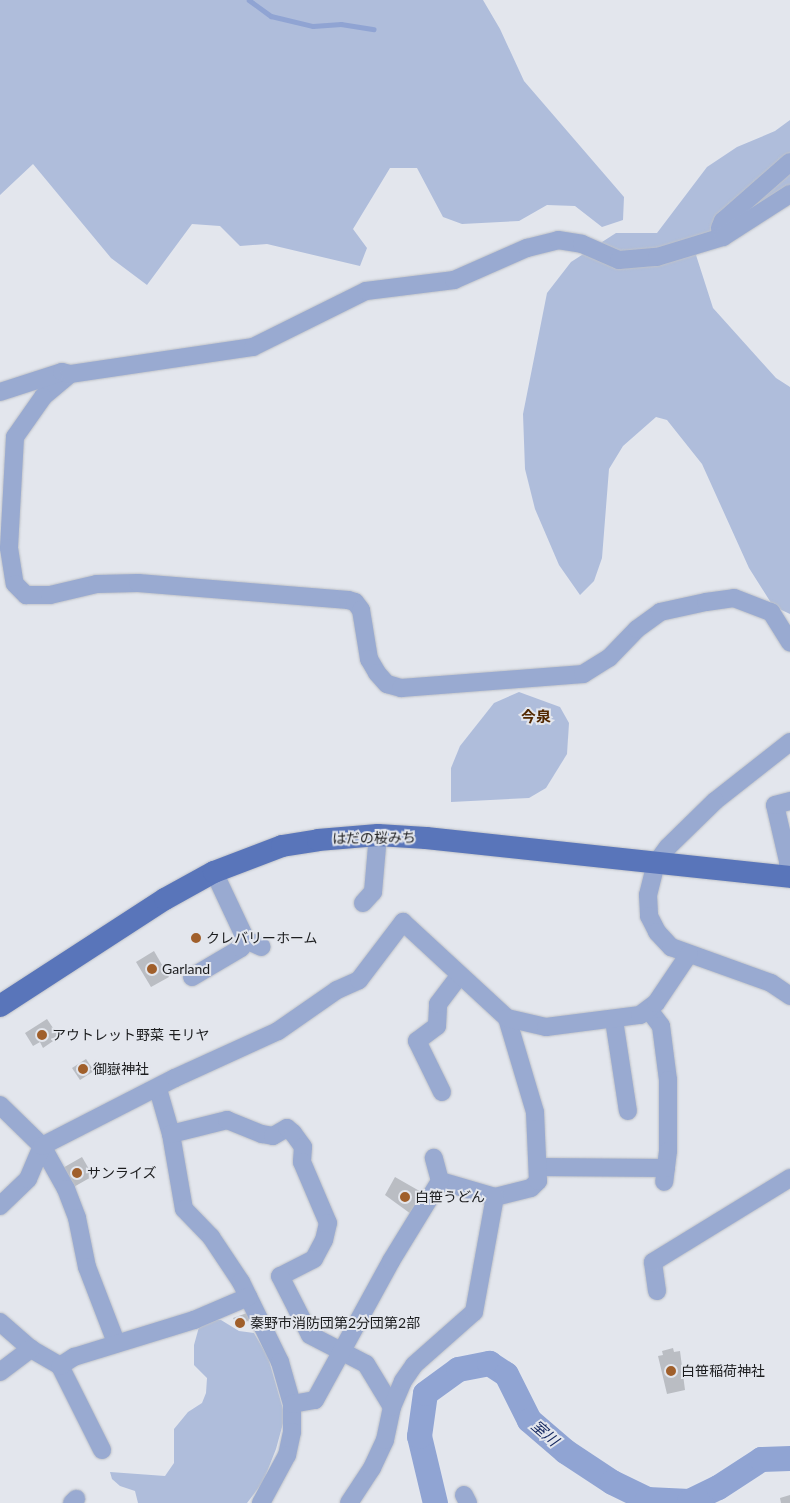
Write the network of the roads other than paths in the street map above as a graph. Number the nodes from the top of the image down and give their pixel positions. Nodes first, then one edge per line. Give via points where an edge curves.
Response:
1 (790, 162) edge
2 (790, 194) edge
3 (723, 236) junction
4 (70, 374) junction
5 (0, 392) edge
6 (790, 642) edge
7 (790, 742) edge
8 (790, 801) edge
9 (378, 835) junction
10 (656, 863) junction
11 (214, 872) junction
12 (789, 877) edge
13 (363, 903) dead end
14 (689, 954) junction
15 (460, 975) junction
16 (192, 977) dead end
17 (790, 996) edge
18 (0, 1006) edge
19 (649, 1010) junction
20 (507, 1018) junction
21 (614, 1020) junction
22 (158, 1089) junction
23 (442, 1092) dead end
24 (0, 1105) edge
25 (628, 1111) dead end
26 (171, 1134) junction
27 (42, 1146) junction
28 (434, 1158) dead end
29 (538, 1167) junction
30 (790, 1178) edge
31 (440, 1181) junction
32 (495, 1197) junction
33 (0, 1206) edge
34 (657, 1291) dead end
35 (248, 1298) junction
36 (0, 1322) edge
37 (116, 1342) junction
38 (31, 1349) junction
39 (341, 1352) junction
40 (60, 1366) junction
41 (0, 1372) edge
42 (292, 1404) junction
43 (392, 1407) junction
44 (102, 1450) dead end
45 (261, 1503) edge
46 (350, 1503) edge

1 - 3 street via 723,221 720,228
2 - 3 street
3 - 4 street via 656,257 619,260 582,244 558,240 527,248 454,280 366,291 253,347
4 - 5 street via 44,376
4 - 6 street via 43,397 15,437 9,548 15,584 26,595 50,595 97,584 138,583 348,600 361,610 369,659 377,673 387,684 401,688 583,674 609,658 637,629 660,612 715,600 734,598 771,612
7 - 10 street via 714,801
8 - 12 street via 775,805
9 - 10 main road, はだの桜みち
9 - 11 main road, はだの桜みち via 282,846
9 - 13 street via 373,892
10 - 12 main road, はだの桜みち
10 - 14 street via 648,895 649,916 657,932 671,947
11 - 16 street via 254,943
11 - 18 main road, はだの桜みち via 165,898
14 - 17 street via 771,983
14 - 19 street
15 - 20 street
15 - 22 street via 403,922 359,980 337,990 278,1031
15 - 23 street via 438,1004 437,1026 417,1041
19 - 21 street
19 - 29 street via 661,1026 668,1080 660,1173
20 - 21 street via 546,1027
20 - 29 street via 535,1112
21 - 25 street
22 - 26 street
22 - 27 street
24 - 27 street
26 - 35 street via 184,1209 222,1252
26 - 39 street via 227,1120 262,1134 273,1136 287,1128 293,1133 303,1147 302,1162 328,1222 324,1240 314,1259 280,1276 310,1335
27 - 33 street via 28,1179
27 - 37 street via 66,1189 77,1218 87,1267
28 - 31 street
29 - 32 street via 540,1175 531,1188
30 - 34 street via 653,1262
31 - 32 street
31 - 39 street via 391,1260
32 - 43 street via 474,1312 414,1365
35 - 37 street via 194,1320
35 - 42 street via 280,1362
36 - 38 street
37 - 40 street via 74,1356
38 - 40 street
38 - 41 street
39 - 42 street via 314,1400
39 - 43 street via 366,1364
40 - 44 street
42 - 45 street via 292,1432 287,1455
43 - 46 street via 385,1440

